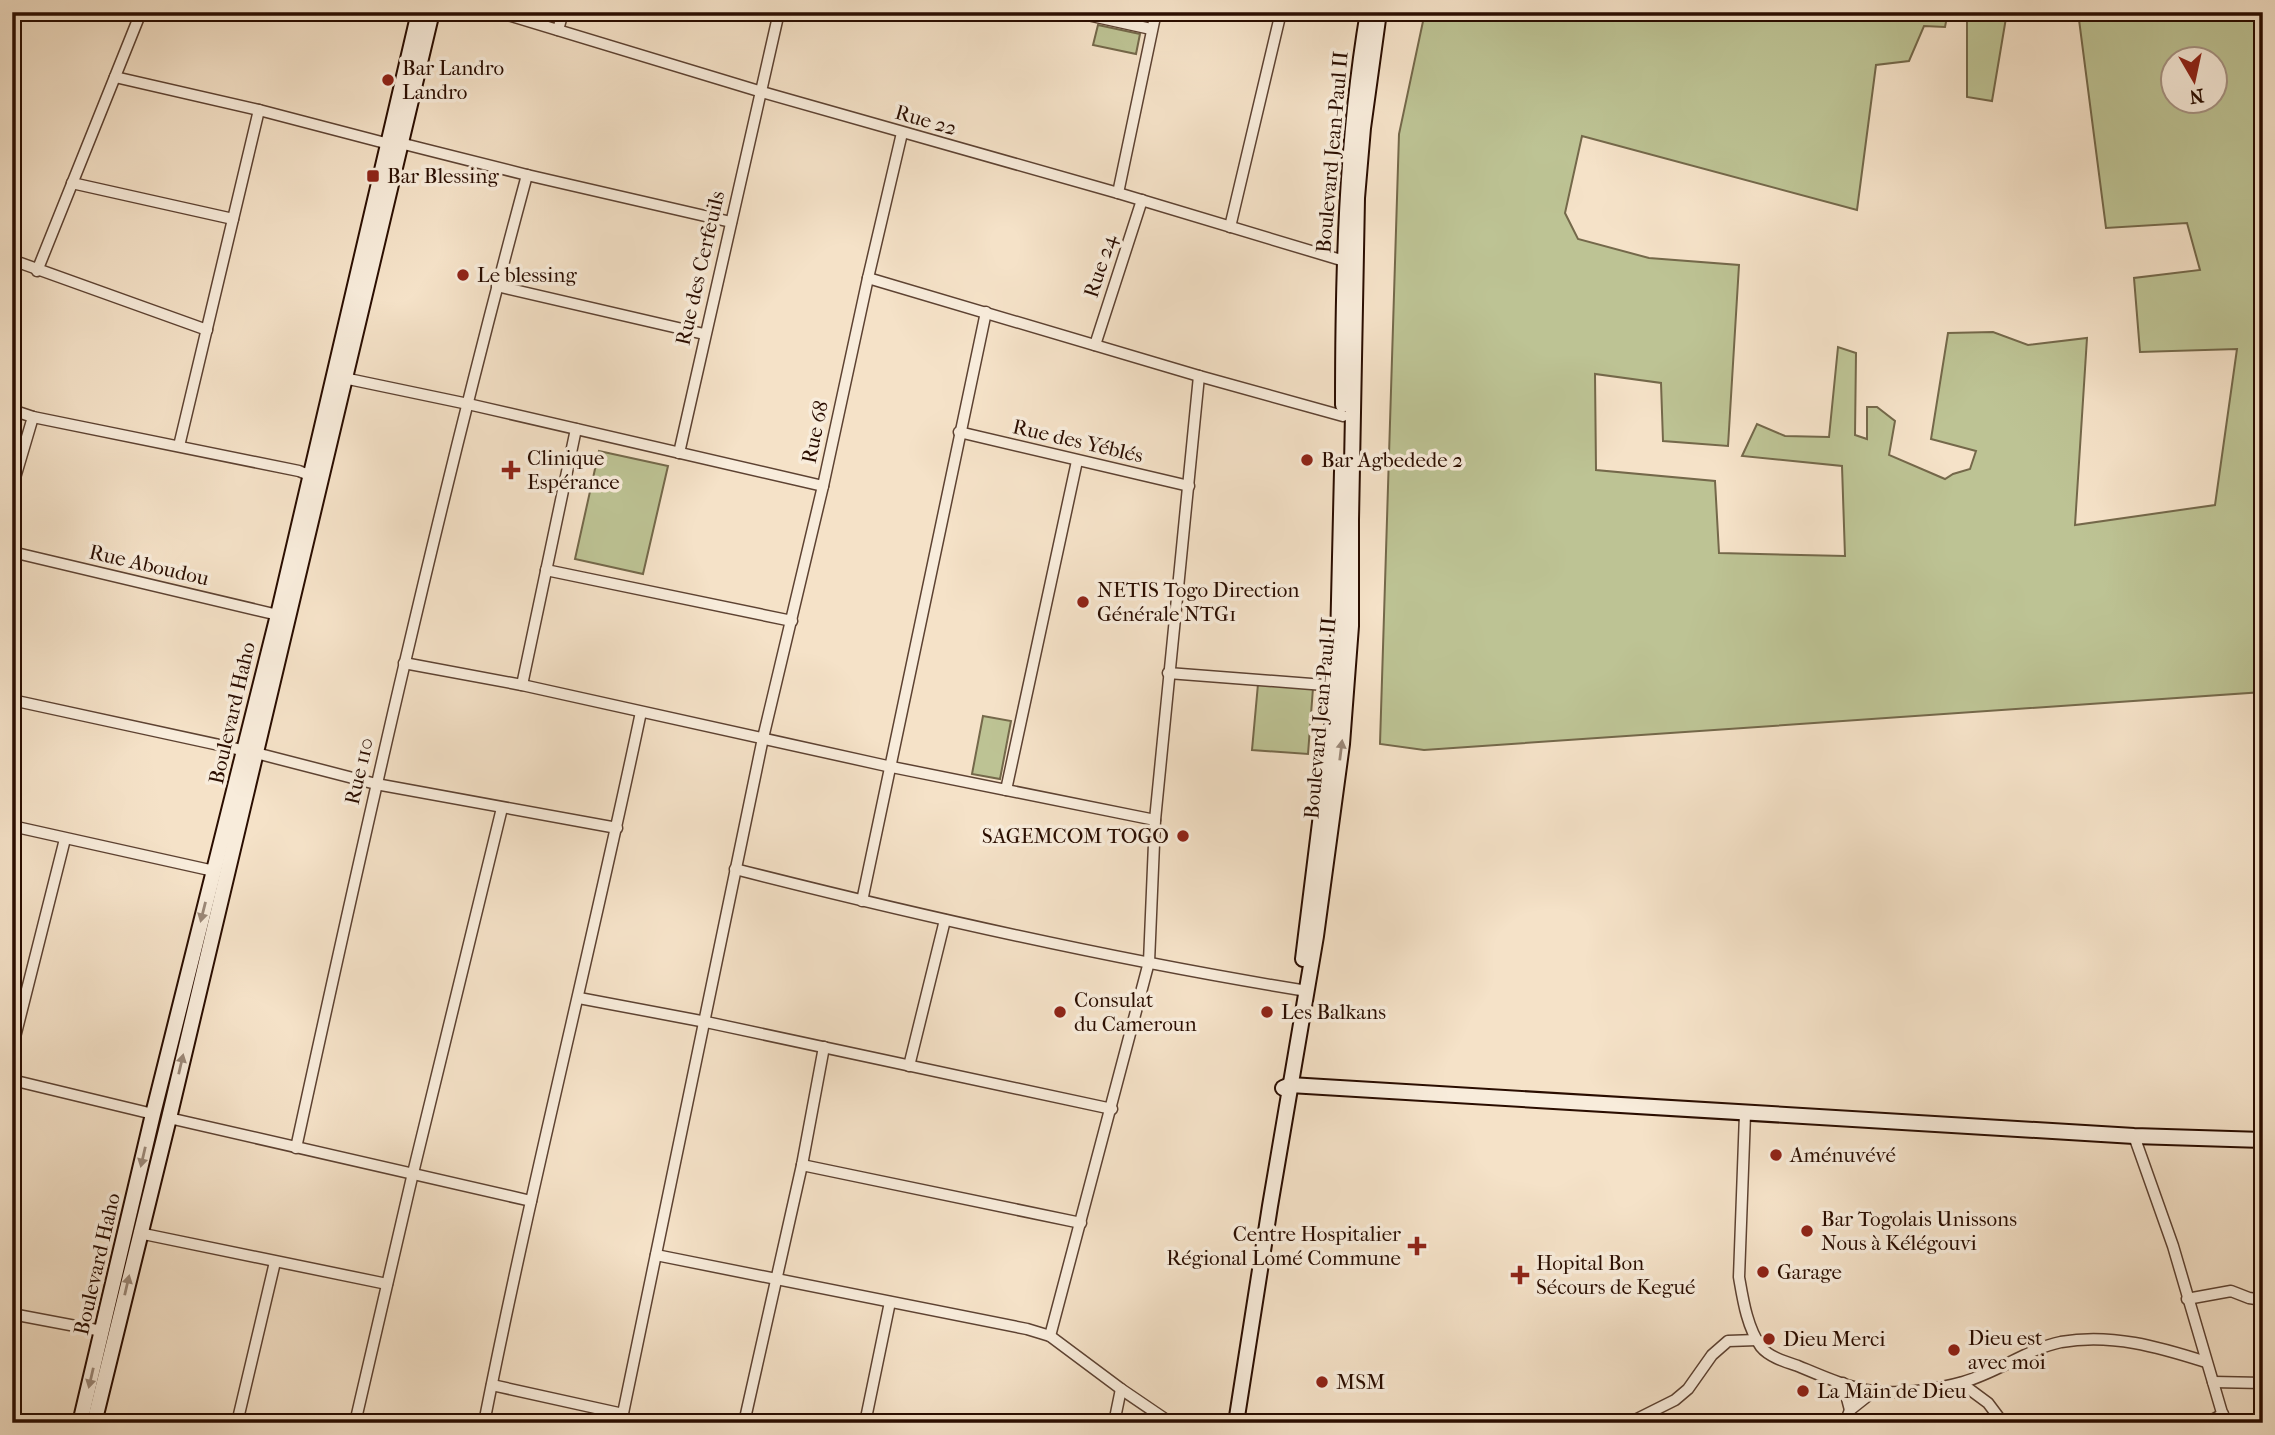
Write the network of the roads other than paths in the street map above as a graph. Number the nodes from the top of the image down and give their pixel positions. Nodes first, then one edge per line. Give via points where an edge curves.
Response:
1 (141, 12) edge
2 (419, 12) edge
3 (432, 12) edge
4 (498, 12) edge
5 (563, 12) edge
6 (779, 12) edge
7 (1074, 12) edge
8 (1156, 12) edge
9 (1281, 12) edge
10 (1368, 12) edge
11 (1379, 12) edge
12 (1151, 29) junction
13 (558, 30) junction
14 (115, 77) junction
15 (762, 92) junction
16 (259, 110) junction
17 (902, 133) junction
18 (394, 143) junction
19 (527, 175) junction
20 (72, 183) junction
21 (1118, 193) junction
22 (1142, 200) junction
23 (233, 219) junction
24 (731, 222) junction
25 (1230, 227) junction
26 (12, 260) edge
27 (1349, 262) junction
28 (37, 271) junction
29 (867, 278) junction
30 (497, 286) junction
31 (986, 312) junction
32 (207, 330) junction
33 (704, 334) junction
34 (1095, 345) junction
35 (1199, 376) junction
36 (340, 377) junction
37 (468, 404) junction
38 (12, 410) edge
39 (1343, 416) junction
40 (33, 417) junction
41 (576, 429) junction
42 (959, 432) junction
43 (179, 446) junction
44 (678, 453) junction
45 (1077, 461) junction
46 (311, 476) junction
47 (823, 486) junction
48 (1189, 486) junction
49 (12, 488) edge
50 (12, 552) edge
51 (546, 570) junction
52 (278, 615) junction
53 (792, 621) junction
54 (404, 663) junction
55 (1168, 673) junction
56 (522, 685) junction
57 (1336, 685) junction
58 (12, 699) edge
59 (641, 712) junction
60 (763, 738) junction
61 (250, 752) junction
62 (890, 766) junction
63 (376, 784) junction
64 (1006, 790) junction
65 (502, 808) junction
66 (1155, 820) junction
67 (12, 826) edge
68 (617, 828) junction
69 (65, 839) junction
70 (735, 869) junction
71 (214, 871) junction
72 (862, 901) junction
73 (945, 920) junction
74 (1149, 962) junction
75 (1302, 990) junction
76 (579, 998) junction
77 (706, 1022) junction
78 (824, 1047) junction
79 (12, 1049) edge
80 (909, 1066) junction
81 (12, 1080) edge
82 (1286, 1087) junction
83 (1112, 1109) junction
84 (153, 1114) junction
85 (1745, 1114) junction
86 (169, 1118) junction
87 (2134, 1136) junction
88 (2263, 1140) edge
89 (296, 1148) junction
90 (802, 1165) junction
91 (413, 1173) junction
92 (531, 1201) junction
93 (1082, 1223) junction
94 (139, 1233) junction
95 (656, 1255) junction
96 (275, 1262) junction
97 (776, 1279) junction
98 (387, 1284) junction
99 (2187, 1299) junction
100 (2263, 1300) edge
101 (890, 1302) junction
102 (12, 1314) edge
103 (102, 1331) junction
104 (1050, 1336) junction
105 (1757, 1340) junction
106 (2206, 1362) junction
107 (2213, 1382) junction
108 (1843, 1383) junction
109 (1961, 1383) junction
110 (2263, 1383) edge
111 (492, 1385) junction
112 (1121, 1390) junction
113 (1874, 1391) junction
114 (1850, 1410) junction
115 (622, 1418) edge
116 (2224, 1418) edge
117 (80, 1423) edge
118 (94, 1423) edge
119 (237, 1423) edge
120 (355, 1423) edge
121 (484, 1423) edge
122 (744, 1423) edge
123 (865, 1423) edge
124 (1114, 1423) edge
125 (1171, 1423) edge
126 (1229, 1423) edge
127 (1236, 1423) edge
128 (1629, 1423) edge
129 (1845, 1423) edge
130 (2003, 1423) edge
131 (2207, 1423) edge

1 - 14 street
2 - 18 main road, Boulevard Haho
3 - 18 main road, Boulevard Haho
4 - 13 street, Rue 22
5 - 13 street
6 - 15 street, Rue des Cerfeuils
7 - 12 street
8 - 12 street
9 - 25 street
10 - 27 main road, Boulevard Jean-Paul II via 1351,135
11 - 27 main road, Boulevard Jean-Paul II
12 - 21 street
13 - 15 street, Rue 22
14 - 16 street
14 - 20 street
15 - 17 street, Rue 22
15 - 24 street, Rue des Cerfeuils
16 - 18 street
16 - 23 street
17 - 21 street, Rue 22
17 - 29 street, Rue 68
18 - 19 street
18 - 36 main road, Boulevard Haho
19 - 24 street
19 - 30 street, Rue 110
20 - 23 street
20 - 28 street
21 - 22 street, Rue 22
22 - 25 street, Rue 22
22 - 34 street, Rue 24
23 - 32 street
24 - 33 street, Rue des Cerfeuils
25 - 27 street, Rue 22
26 - 28 street
27 - 39 main road, Boulevard Jean-Paul II
75 -> 27 main road, Boulevard Jean-Paul II via 1316,936 1342,744 1351,626
28 - 32 street
29 - 31 street
29 - 47 street, Rue 68
30 - 33 street
30 - 37 street, Rue 110
31 - 34 street
31 - 42 street
32 - 43 street
33 - 44 street, Rue des Cerfeuils
34 - 35 street
35 - 39 street
35 - 48 street
36 - 37 street
36 - 46 main road, Boulevard Haho
36 - 61 main road, Boulevard Haho
37 - 41 street
37 - 54 street, Rue 110
38 - 40 street
39 - 57 main road, Boulevard Jean-Paul II
40 - 43 street
40 - 49 street
41 - 44 street
41 - 51 street
42 - 45 street, Rue des Yéblés
42 - 62 street
43 - 46 street
44 - 47 street
45 - 48 street, Rue des Yéblés
45 - 64 street
46 - 52 main road, Boulevard Haho
47 - 53 street, Rue 68
48 - 55 street
50 - 52 street, Rue Aboudou
51 - 53 street
51 - 56 street
52 - 61 main road, Boulevard Haho
53 - 60 street, Rue 68
54 - 56 street
54 - 63 street, Rue 110
55 - 57 street
55 - 66 street
56 - 59 street
57 - 75 main road, Boulevard Jean-Paul II
58 - 61 street
59 - 60 street
59 - 68 street
60 - 62 street
60 - 70 street, Rue 68
61 - 63 street
61 - 71 main road, Boulevard Haho
86 -> 61 main road, Boulevard Haho
62 - 64 street
62 - 72 street
63 - 65 street
63 - 89 street, Rue 110
64 - 66 street
65 - 68 street
65 - 91 street
66 - 74 street
67 - 69 street
68 - 76 street
69 - 71 street
69 - 79 street
70 - 72 street
70 - 77 street, Rue 68
71 -> 84 main road, Boulevard Haho
72 - 73 street
73 - 74 street
73 - 80 street
74 - 75 street
74 - 83 street
75 - 82 main road, Boulevard Jean-Paul II
76 - 77 street
76 - 92 street
77 - 78 street
77 - 95 street, Rue 68
78 - 80 street
78 - 90 street
80 - 83 street
81 - 84 street
82 - 85 main road
82 - 126 main road, Boulevard Jean-Paul II
82 - 127 main road, Boulevard Jean-Paul II
83 - 93 street
84 -> 103 main road, Boulevard Haho
85 - 87 main road
85 - 105 street via 1739,1276
86 - 89 street
86 - 94 main road, Boulevard Haho
87 - 88 main road
87 - 99 street
89 - 91 street
90 - 93 street
90 - 97 street
91 - 92 street
91 - 98 street
92 - 111 street
93 - 104 street
94 - 96 street
118 -> 94 main road, Boulevard Haho
95 - 97 street
95 - 115 street, Rue 68
96 - 98 street
96 - 119 street
97 - 101 street
97 - 122 street
98 - 120 street
99 - 100 street via 2231,1291
99 - 106 street
101 - 104 street
101 - 123 street
102 - 103 street
103 -> 117 main road, Boulevard Haho
104 - 112 street
105 - 108 street via 1778,1359
105 - 128 street via 1728,1341 1675,1401
106 - 107 street
106 - 109 street via 2128,1341 2085,1339 2047,1346
107 - 110 street
107 - 116 street
108 - 113 street
108 - 114 street
109 - 113 street
109 - 130 street via 1988,1403
111 - 115 street
111 - 121 street
112 - 124 street
112 - 125 street
113 - 114 street
114 - 129 street
116 - 131 street

